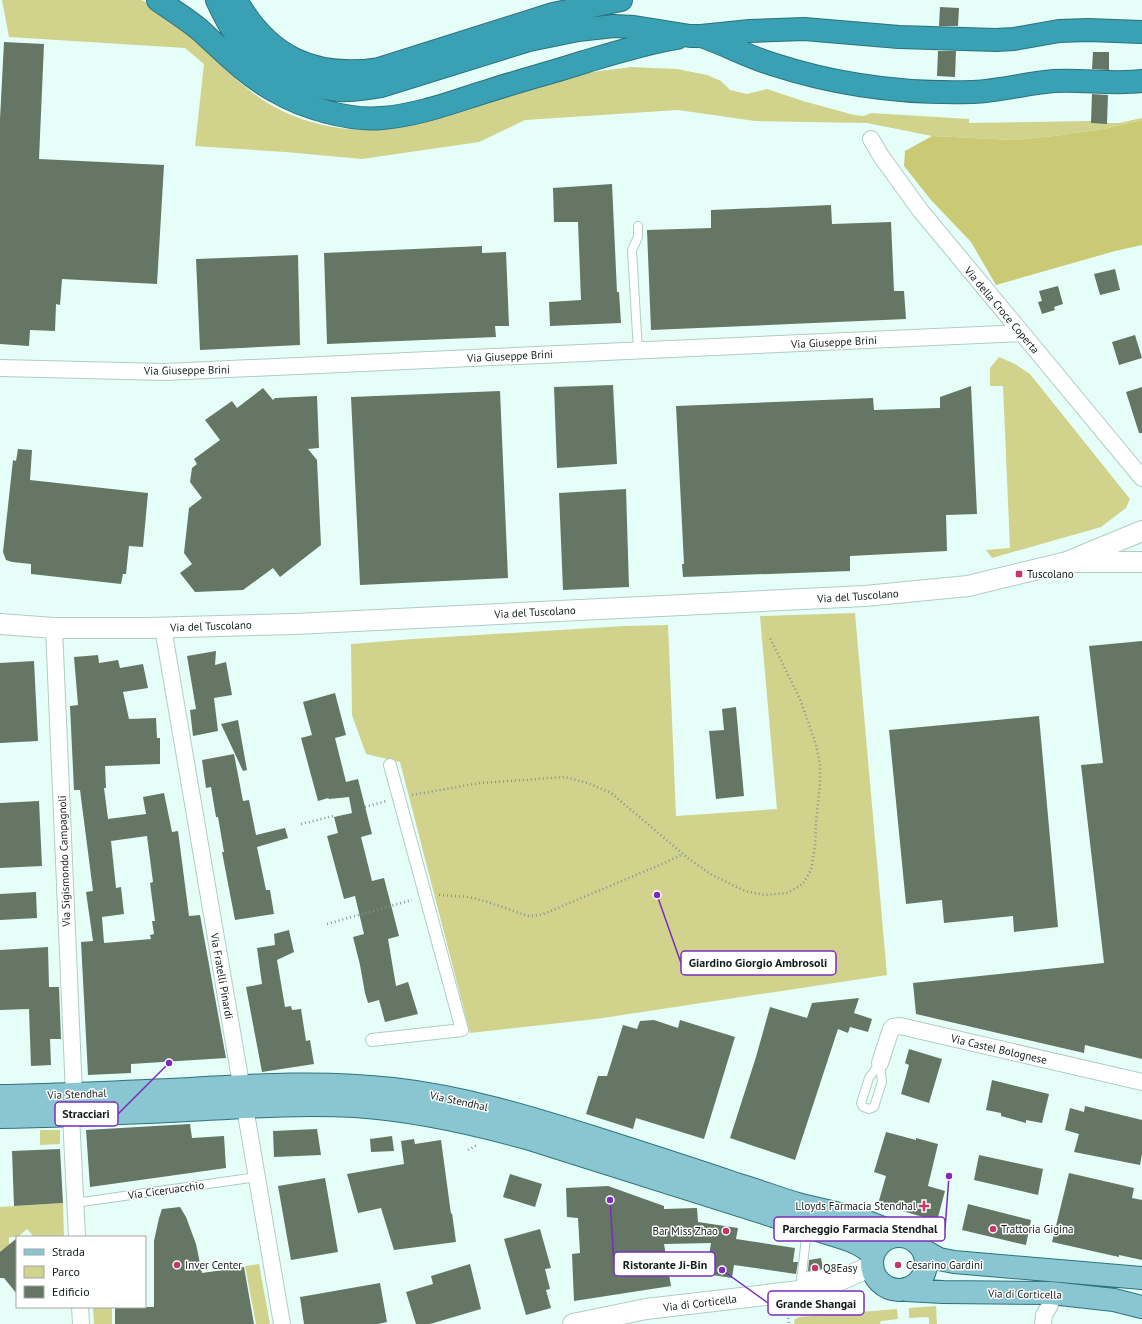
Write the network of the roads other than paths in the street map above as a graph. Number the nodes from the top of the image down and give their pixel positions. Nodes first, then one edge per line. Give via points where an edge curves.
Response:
1 (158, 0) edge
2 (217, 0) edge
3 (236, 0) edge
4 (621, 0) edge
5 (1142, 32) edge
6 (696, 36) junction
7 (1142, 81) edge
8 (871, 139) dead end
9 (638, 226) dead end
10 (1021, 333) junction
11 (638, 351) junction
12 (0, 368) edge
13 (1141, 480) edge
14 (1142, 531) edge
15 (1066, 562) junction
16 (1142, 562) edge
17 (0, 624) edge
18 (54, 628) junction
19 (163, 628) junction
20 (390, 765) dead end
21 (372, 1040) dead end
22 (880, 1063) junction
23 (1142, 1082) edge
24 (74, 1094) junction
25 (0, 1096) edge
26 (243, 1096) junction
27 (70, 1116) junction
28 (0, 1117) edge
29 (257, 1177) junction
30 (75, 1203) junction
31 (807, 1227) junction
32 (77, 1236) edge
33 (899, 1236) junction
34 (849, 1240) junction
35 (923, 1250) junction
36 (872, 1260) junction
37 (1142, 1278) edge
38 (841, 1280) junction
39 (801, 1284) junction
40 (906, 1290) junction
41 (1051, 1293) junction
42 (80, 1308) edge
43 (1142, 1308) edge
44 (81, 1324) edge
45 (282, 1324) edge
46 (573, 1324) edge
47 (1043, 1324) edge

1 - 6 highway via 199,30 254,79 302,104 351,117 381,118 412,114 621,51
2 - 6 highway via 225,18 252,52 284,73 302,81 338,90 381,86 529,40 578,30 614,26 634,27
3 - 4 highway via 255,29 281,52 315,67 346,72 379,69 553,14
5 - 6 highway via 1059,31 996,40 804,30
6 - 7 highway via 807,75 889,89 973,92 1053,81
8 - 10 street, Via della Croce Coperta via 920,210
9 - 11 lane via 638,237 632,250
10 - 11 street, Via Giuseppe Brini
10 - 13 street, Via della Croce Coperta
11 - 12 street, Via Giuseppe Brini via 165,372
14 - 15 street, Via del Tuscolano
15 - 16 street, Via del Tuscolano
15 - 19 street, Via del Tuscolano via 968,586 865,596 295,624
17 - 18 street, Via del Tuscolano
18 - 19 street, Via del Tuscolano
18 - 24 street, Via Sigismondo Campagnoli
19 - 26 street, Via Fratelli Pinardi
20 - 21 street via 462,1030
22 - 22 lane via 869,1078 861,1103 869,1109 874,1108 882,1082
22 - 23 street, Via Castel Bolognese via 892,1027 900,1026
24 - 25 main road, Via Stendhal
24 - 26 main road, Via Stendhal
26 - 27 main road, Via Stendhal
26 - 29 street, Via Fratelli Pinardi
26 - 31 main road, Via Stendhal via 282,1104 349,1106 447,1118 530,1140
26 - 33 main road, Via Stendhal via 308,1084 391,1089 461,1100 571,1130 788,1201 860,1220
27 - 28 main road, Via Stendhal
27 - 30 street
29 - 30 lane, Via Ciceruacchio
29 - 45 street, Via Fratelli Pinardi
30 - 32 street
31 - 34 main road, Via Stendhal
31 - 39 lane
33 - 35 main road via 913,1240
33 - 36 main road via 885,1240 877,1247
34 - 36 main road, Via Stendhal via 865,1248
34 - 38 street via 854,1246 857,1260 854,1271
35 - 37 main road, Via di Corticella via 934,1257 954,1262
35 - 40 main road via 926,1268 923,1276 918,1283
36 - 38 street, Via di Corticella
36 - 40 main road via 875,1277 884,1286 893,1290
38 - 39 street, Via di Corticella
39 - 46 street, Via di Corticella via 646,1309
40 - 41 main road, Via di Corticella
41 - 43 main road, Via di Corticella via 1114,1300
41 - 47 street via 1050,1305 1044,1315
42 - 44 street

